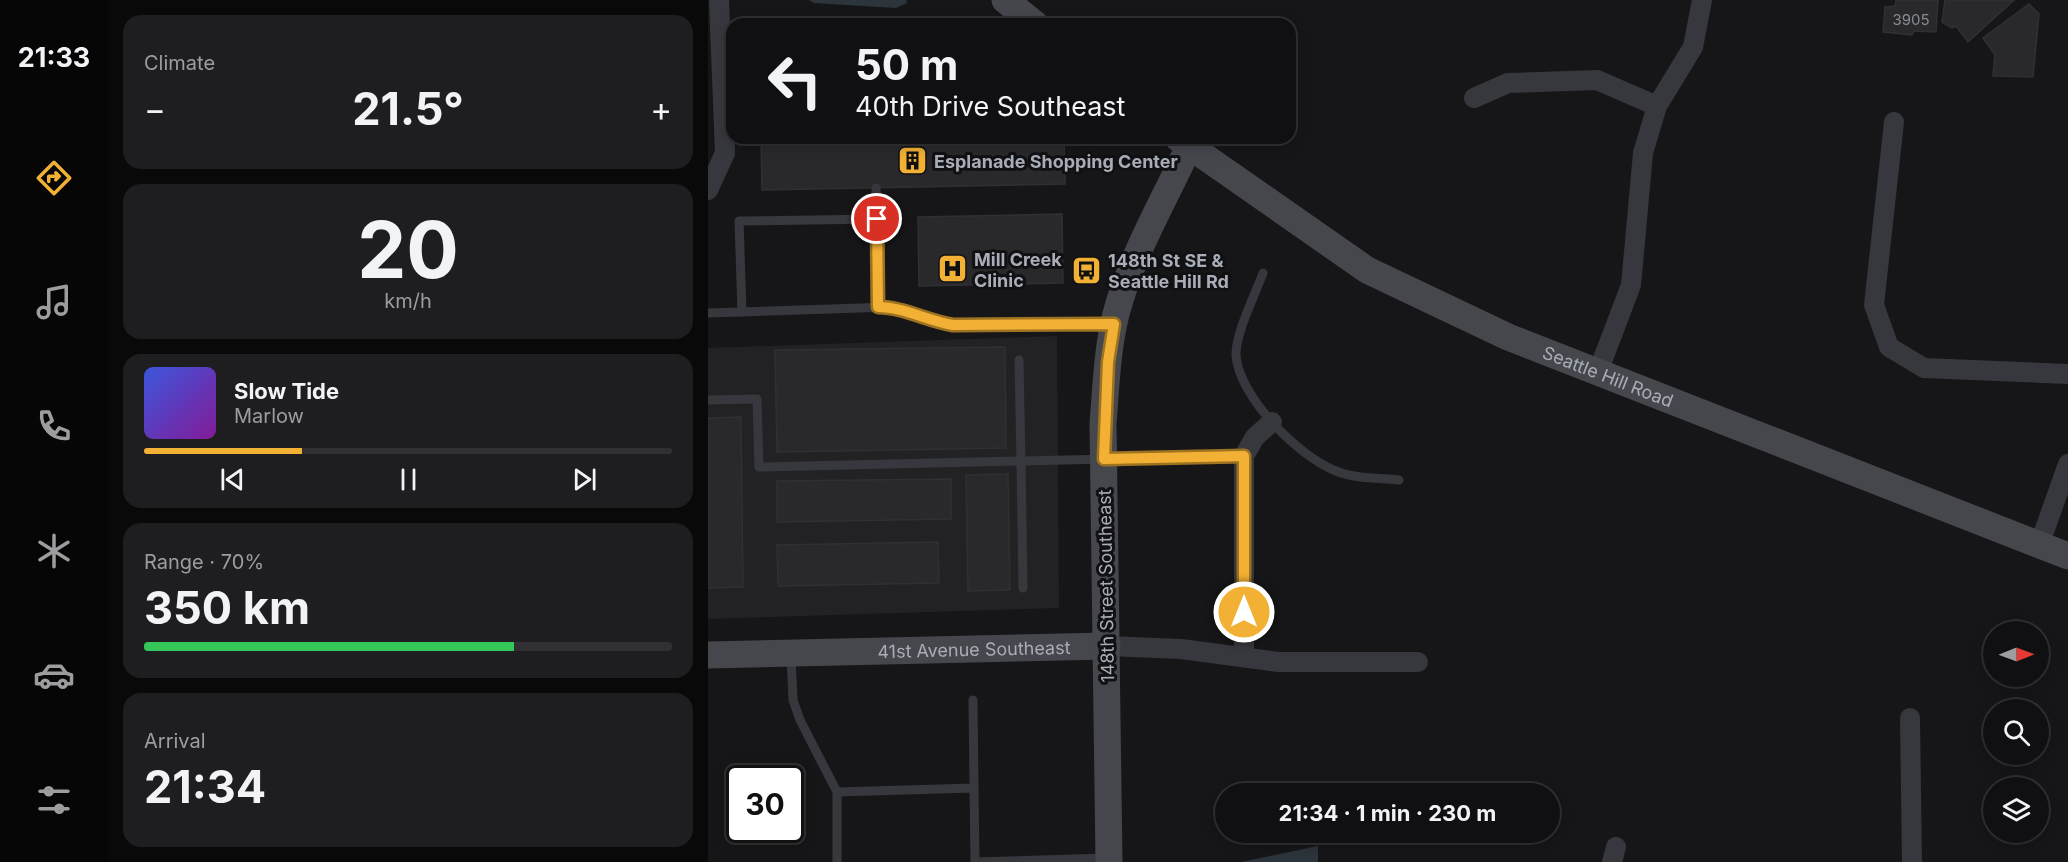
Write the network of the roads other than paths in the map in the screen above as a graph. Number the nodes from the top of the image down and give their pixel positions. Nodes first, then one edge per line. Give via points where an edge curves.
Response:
1 (719, 0) edge
2 (1005, 0) edge
3 (1702, 0) edge
4 (1028, 18) edge
5 (1474, 98) dead end
6 (1657, 106) junction
7 (1894, 122) dead end
8 (1183, 144) edge
9 (1187, 144) edge
10 (876, 188) dead end
11 (708, 190) edge
12 (877, 219) junction
13 (1263, 273) dead end
14 (878, 307) junction
15 (742, 312) junction
16 (708, 313) edge
17 (1114, 324) junction
18 (1019, 360) dead end
19 (1598, 372) junction
20 (2068, 374) edge
21 (708, 400) edge
22 (1272, 422) junction
23 (1244, 456) junction
24 (1104, 459) junction
25 (1021, 461) junction
26 (2068, 464) edge
27 (1399, 480) dead end
28 (2040, 543) junction
29 (2068, 556) edge
30 (1023, 588) dead end
31 (1107, 646) junction
32 (791, 653) junction
33 (708, 655) edge
34 (1244, 656) junction
35 (1418, 662) dead end
36 (973, 700) dead end
37 (1910, 718) dead end
38 (974, 788) junction
39 (837, 792) junction
40 (1109, 860) edge
41 (837, 862) edge
42 (1912, 862) edge

1 - 11 street via 725,153
2 - 4 street
3 - 6 street via 1693,47
5 - 6 street via 1508,83 1597,80
6 - 19 street via 1643,153 1631,285
7 - 20 street via 1874,305 1889,347 1924,368
8 - 17 street, 148th Street Southeast
9 - 19 street, Seattle Hill Road via 1367,270 1508,337
10 - 12 lane
12 - 14 lane
12 - 15 lane via 739,221
13 - 22 lane via 1237,344 1236,357 1246,390
14 - 15 lane
14 - 17 lane via 891,307 953,325
15 - 16 lane
17 - 24 street, 148th Street Southeast via 1108,362
18 - 25 lane
19 - 28 street, Seattle Hill Road
21 - 25 lane via 757,399 759,467
22 - 23 street via 1255,437
22 - 27 lane via 1306,453 1336,471
23 - 24 lane
23 - 34 street
24 - 25 lane
24 - 31 street, 148th Street Southeast
25 - 30 lane
26 - 28 street
28 - 29 street, Seattle Hill Road
31 - 32 street, 41st Avenue Southeast
31 - 34 street, 41st Avenue Southeast
31 - 40 street, 148th Street Southeast
32 - 33 street, 41st Avenue Southeast
32 - 39 lane via 793,700
34 - 35 street, 41st Avenue Southeast via 1279,662
36 - 38 lane
37 - 42 street
38 - 39 lane
38 - 40 lane via 975,862
39 - 41 lane

